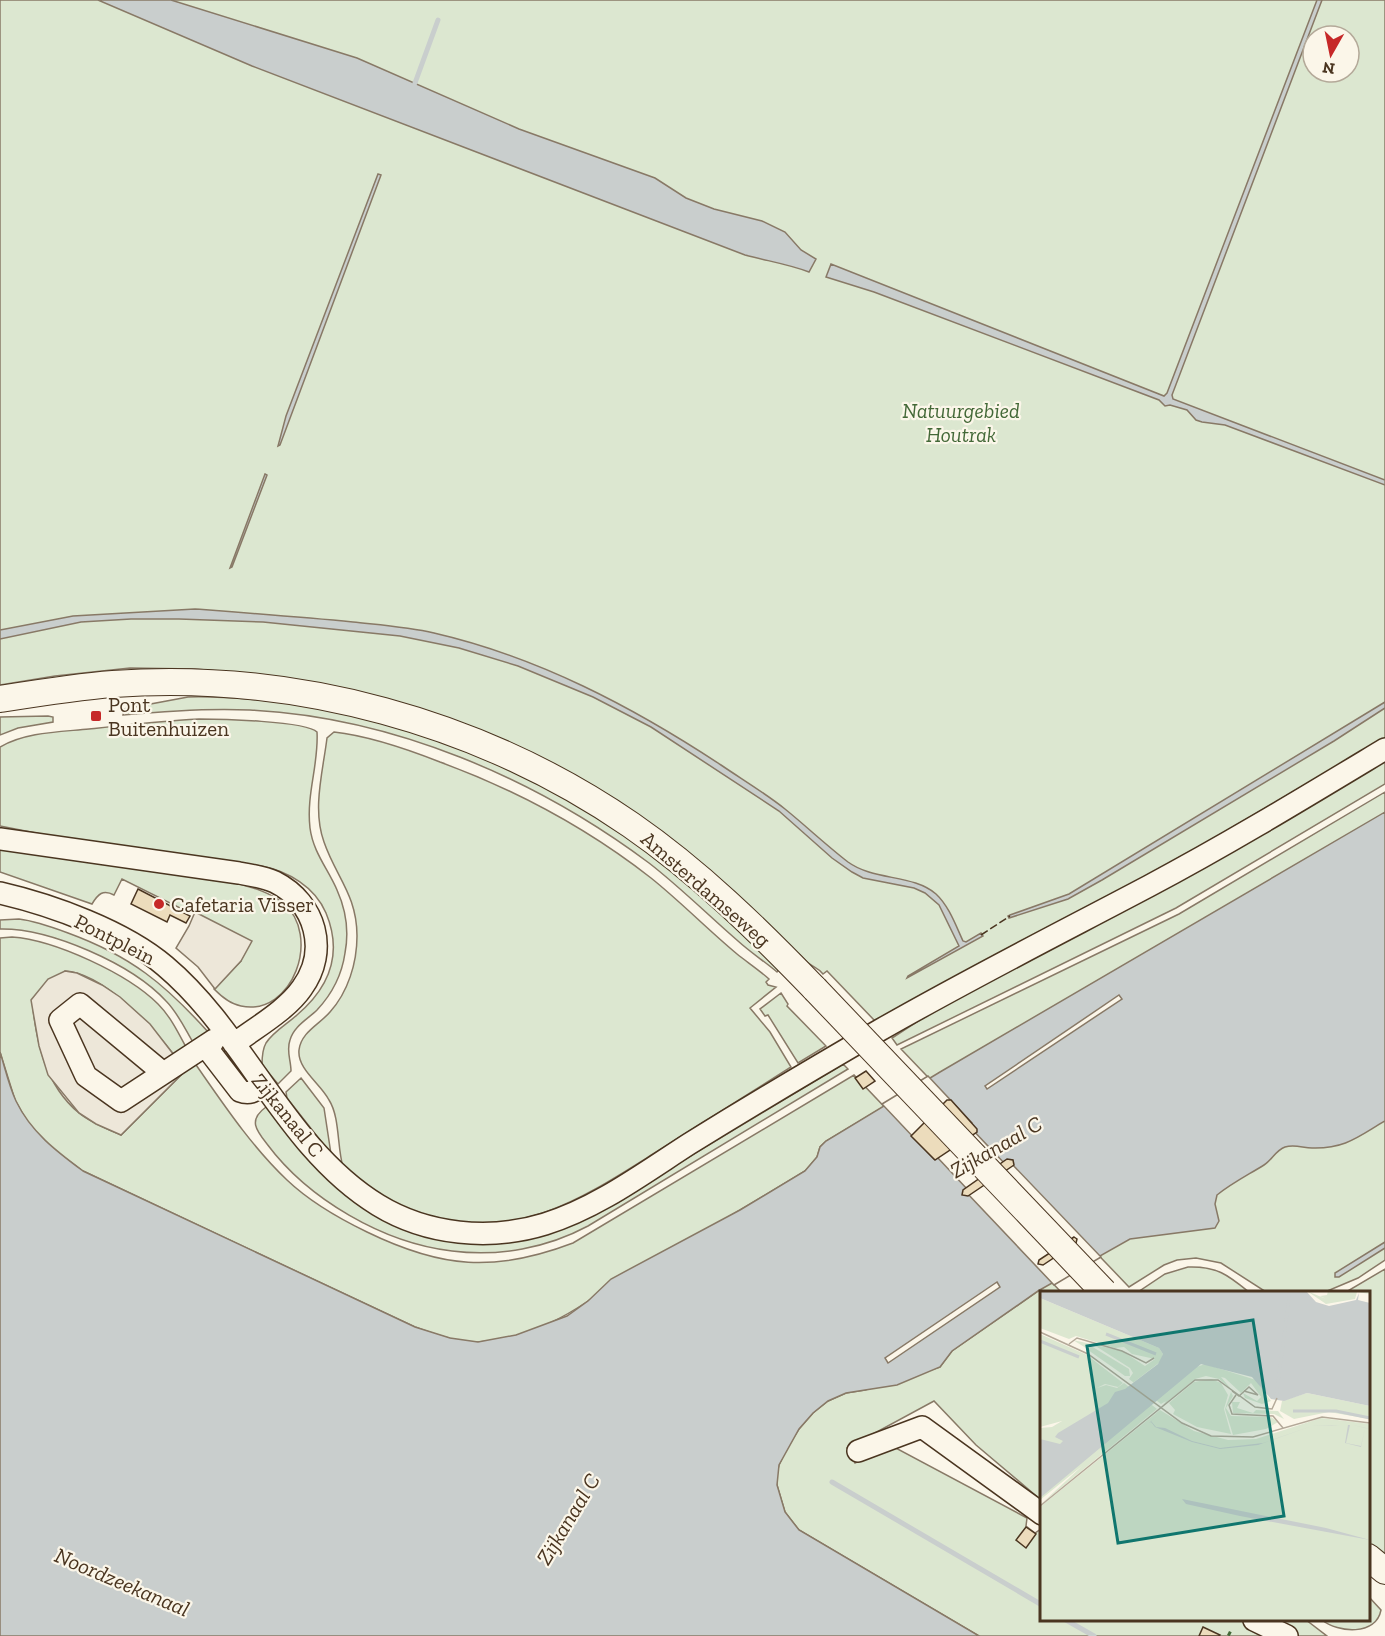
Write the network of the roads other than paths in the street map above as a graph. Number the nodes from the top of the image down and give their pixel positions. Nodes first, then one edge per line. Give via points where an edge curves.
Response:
1 (0, 699) edge
2 (1385, 749) edge
3 (0, 839) edge
4 (0, 893) edge
5 (234, 1044) junction
6 (162, 1072) junction
7 (262, 1085) junction
8 (1102, 1291) edge
9 (858, 1451) dead end
10 (1040, 1513) edge
11 (1370, 1559) edge
12 (1385, 1571) edge
13 (1256, 1621) edge
14 (1287, 1636) edge

1 - 8 main road, Amsterdamseweg, bridge via 115,684 252,686 351,703 421,722 529,765 632,826 711,887 815,989
2 - 7 street, Zijkanaal C via 1202,857 880,1030 593,1202 546,1224 473,1234 434,1228 392,1212 364,1196 331,1167
3 - 5 street via 239,873 274,881 296,896 310,916 316,935 317,951 310,975 295,997
4 - 5 street, Pontplein via 97,926 163,963 197,997
5 - 7 street, Zijkanaal C
6 - 6 street via 121,1101 86,1076 60,1020 80,1004
6 - 7 street via 214,1040 212,1055 240,1091 252,1093
9 - 10 street via 922,1427
11 - 12 main road
13 - 14 street

